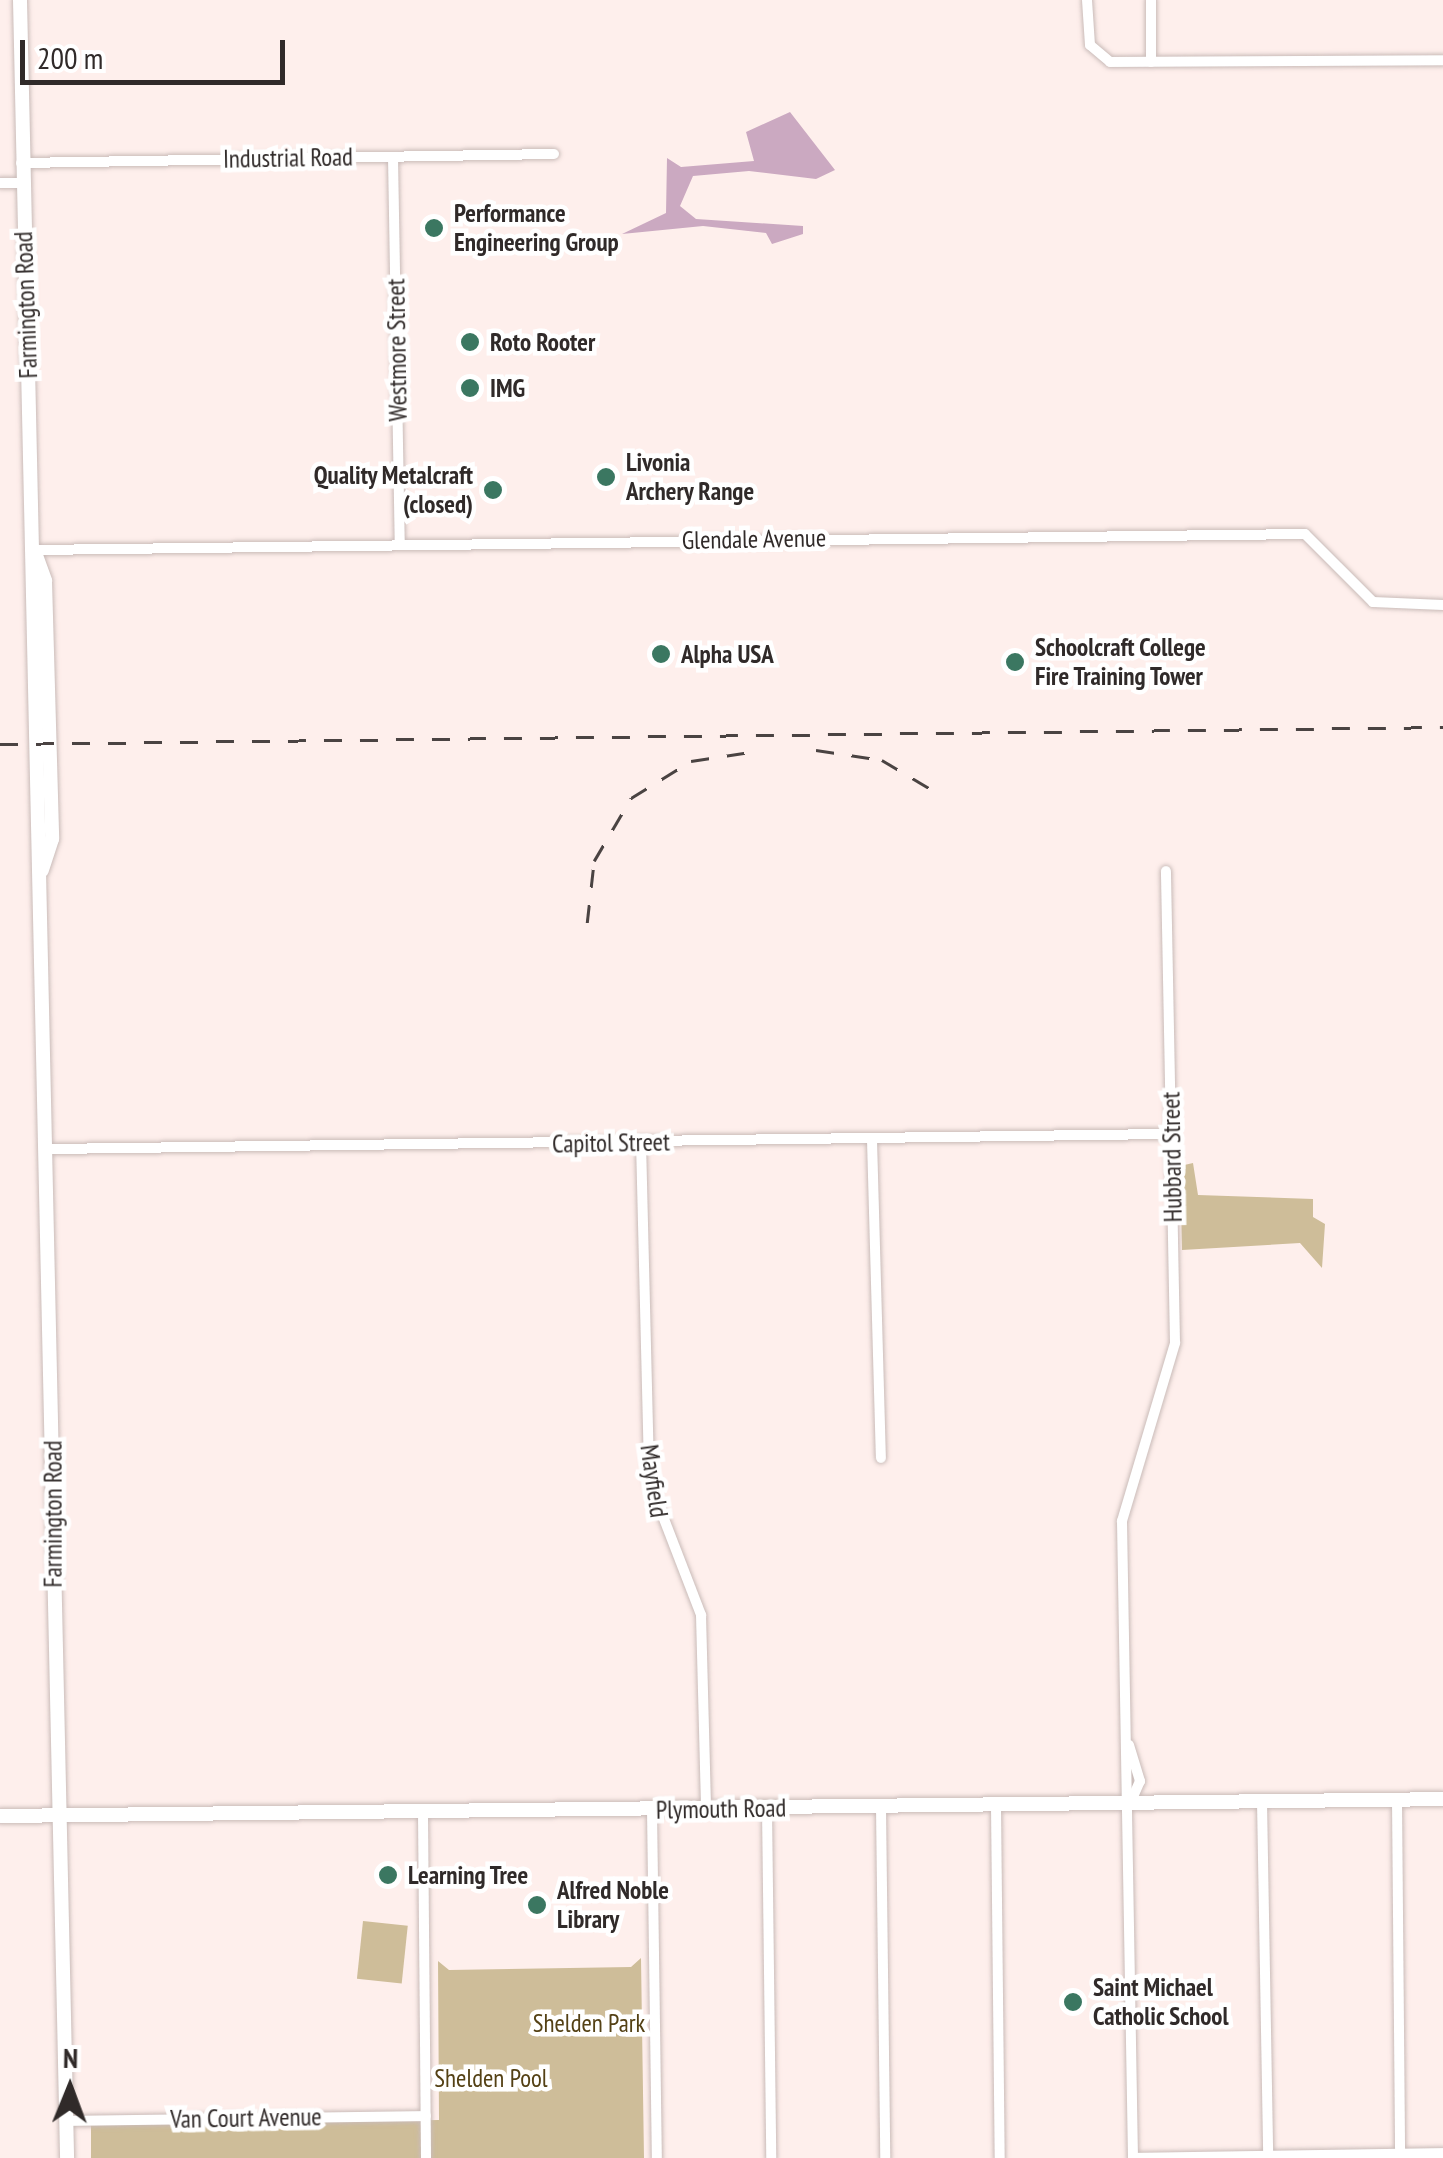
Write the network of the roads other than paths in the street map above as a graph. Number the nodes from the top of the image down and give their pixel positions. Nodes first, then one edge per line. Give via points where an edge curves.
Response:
1 (20, 0) edge
2 (1087, 0) edge
3 (1150, 0) edge
4 (1443, 60) edge
5 (1151, 62) junction
6 (554, 154) dead end
7 (393, 157) junction
8 (21, 163) junction
9 (0, 182) edge
10 (22, 182) junction
11 (400, 544) junction
12 (34, 550) junction
13 (1443, 604) edge
14 (1166, 871) dead end
15 (1171, 1134) junction
16 (872, 1140) junction
17 (641, 1142) junction
18 (50, 1149) junction
19 (880, 1458) dead end
20 (1129, 1745) junction
21 (1443, 1799) edge
22 (1397, 1800) junction
23 (1262, 1801) junction
24 (1130, 1803) junction
25 (996, 1805) junction
26 (881, 1807) junction
27 (767, 1808) junction
28 (706, 1809) junction
29 (652, 1810) junction
30 (422, 1813) junction
31 (0, 1816) edge
32 (59, 1816) junction
33 (426, 2116) junction
34 (66, 2121) junction
35 (1443, 2154) edge
36 (1400, 2156) edge
37 (1268, 2157) edge
38 (67, 2158) edge
39 (426, 2158) edge
40 (657, 2158) edge
41 (771, 2158) edge
42 (886, 2158) edge
43 (1000, 2158) edge
44 (1133, 2158) edge

1 - 8 main road, Farmington Road
2 - 5 street via 1090,44 1116,62
3 - 5 street
4 - 5 street
6 - 7 street, Industrial Road
7 - 8 street, Industrial Road
7 - 11 street, Westmore Street
8 - 10 main road, Farmington Road
9 - 10 street
10 - 12 main road, Farmington Road
11 - 12 street, Glendale Avenue
11 - 13 street, Glendale Avenue via 1305,534 1332,551 1373,602
12 - 18 main road, Farmington Road via 46,599 52,839 42,870
14 - 15 street, Hubbard Street
15 - 16 street, Capitol Street
15 - 20 street, Hubbard Street via 1175,1342 1122,1521
16 - 17 street, Capitol Street
16 - 19 street
17 - 18 street, Capitol Street
17 - 28 street, Mayfield via 649,1480 701,1615
18 - 32 main road, Farmington Road
20 - 24 street via 1120,1780
20 - 24 street via 1140,1781
21 - 22 main road, Plymouth Road
22 - 23 main road, Plymouth Road
22 - 36 street
23 - 24 main road, Plymouth Road
23 - 37 street
24 - 25 main road, Plymouth Road
24 - 44 street
25 - 26 main road, Plymouth Road
25 - 43 street
26 - 27 main road, Plymouth Road
26 - 42 street
27 - 28 main road, Plymouth Road
27 - 41 street
28 - 29 main road, Plymouth Road
29 - 30 main road, Plymouth Road
29 - 40 street
30 - 32 main road, Plymouth Road
30 - 33 street
31 - 32 main road, Plymouth Road
32 - 34 main road, Farmington Road
33 - 34 street, Van Court Avenue
33 - 39 street
34 - 38 main road, Farmington Road
35 - 36 street
36 - 37 street
37 - 44 street

